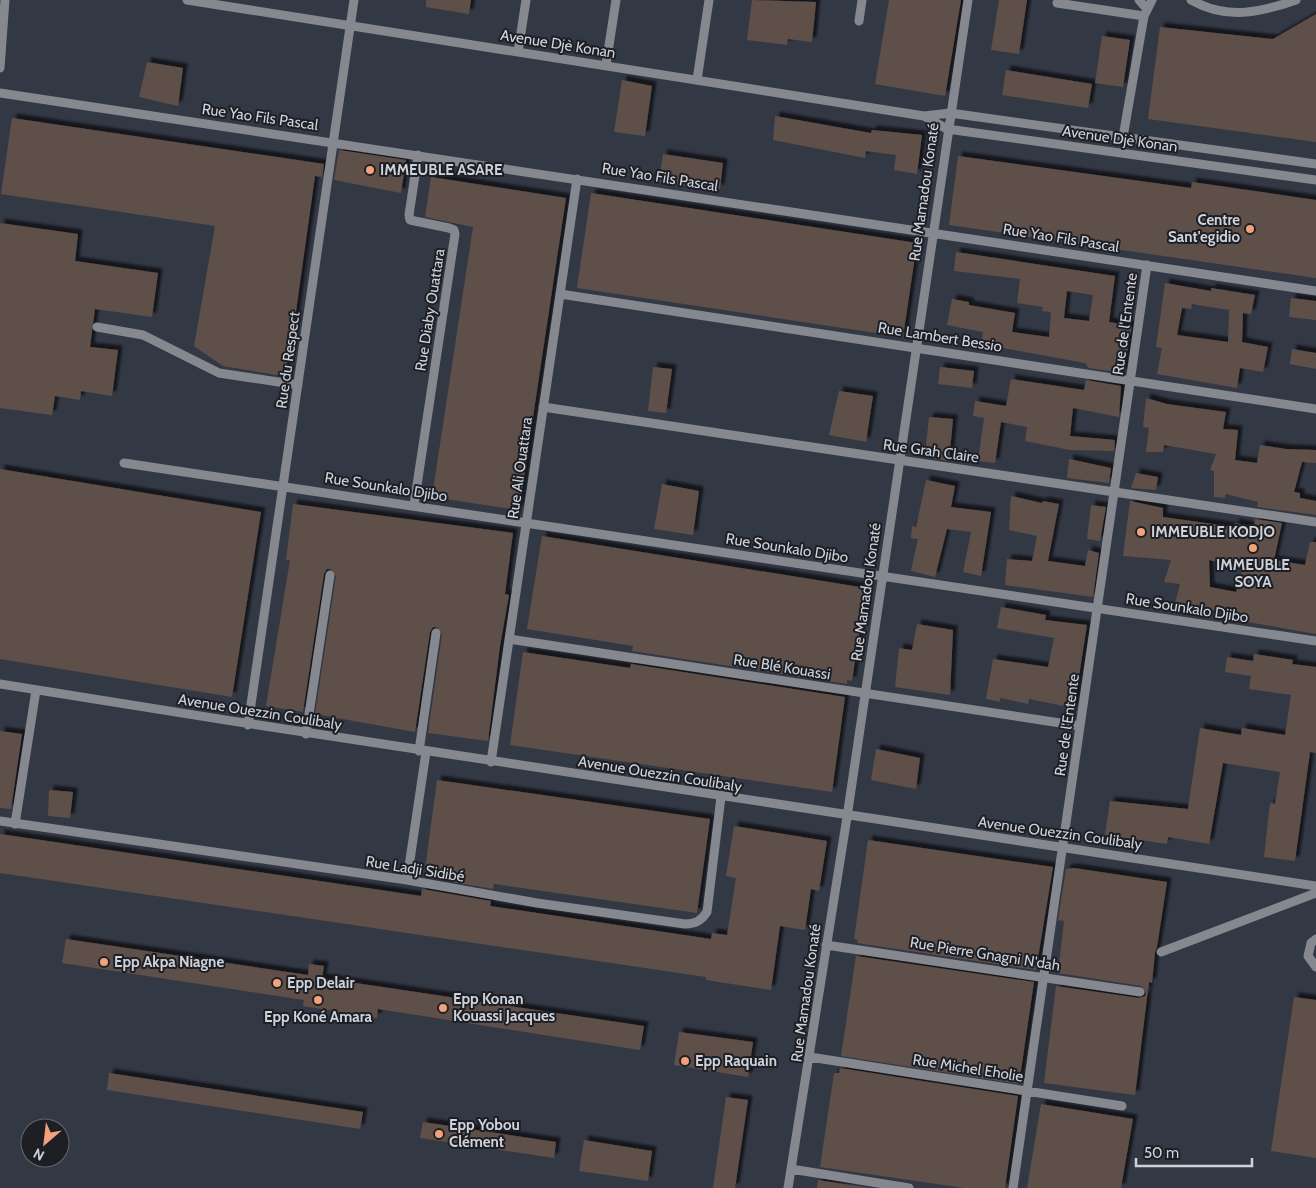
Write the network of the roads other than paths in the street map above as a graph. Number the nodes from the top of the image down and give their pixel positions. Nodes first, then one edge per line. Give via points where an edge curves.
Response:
1 (5, 0) edge
2 (187, 0) edge
3 (255, 0) edge
4 (354, 0) edge
5 (526, 0) edge
6 (616, 0) edge
7 (709, 0) edge
8 (862, 0) edge
9 (968, 0) edge
10 (1139, 0) edge
11 (1152, 0) edge
12 (1191, 0) edge
13 (1296, 0) edge
14 (1057, 3) dead end
15 (254, 10) junction
16 (1145, 12) junction
17 (859, 21) dead end
18 (351, 25) junction
19 (518, 52) junction
20 (606, 66) junction
21 (0, 68) edge
22 (696, 80) junction
23 (0, 93) edge
24 (950, 113) junction
25 (924, 116) junction
26 (947, 129) junction
27 (1123, 137) junction
28 (334, 142) junction
29 (418, 155) junction
30 (1316, 164) edge
31 (576, 178) junction
32 (1316, 180) edge
33 (933, 232) junction
34 (1147, 265) junction
35 (1316, 290) edge
36 (560, 294) junction
37 (97, 327) dead end
38 (916, 348) junction
39 (1131, 380) junction
40 (298, 384) junction
41 (543, 407) junction
42 (1316, 409) edge
43 (899, 460) junction
44 (124, 463) dead end
45 (283, 485) junction
46 (1114, 492) junction
47 (414, 505) junction
48 (526, 522) junction
49 (1316, 522) edge
50 (330, 575) dead end
51 (882, 576) junction
52 (1097, 608) junction
53 (436, 632) dead end
54 (509, 639) junction
55 (1316, 642) edge
56 (0, 684) edge
57 (36, 690) junction
58 (865, 693) junction
59 (248, 724) junction
60 (1080, 726) junction
61 (306, 734) junction
62 (422, 751) junction
63 (491, 762) junction
64 (721, 797) junction
65 (847, 817) junction
66 (0, 821) edge
67 (15, 824) junction
68 (1063, 847) junction
69 (407, 880) junction
70 (1316, 886) edge
71 (1316, 894) edge
72 (1316, 939) edge
73 (826, 944) junction
74 (1161, 952) dead end
75 (1316, 967) edge
76 (1044, 977) junction
77 (1140, 992) dead end
78 (810, 1057) junction
79 (1027, 1092) junction
80 (1122, 1106) dead end
81 (791, 1169) junction
82 (788, 1188) edge
83 (909, 1188) edge
84 (1013, 1188) edge

1 - 21 street
2 - 15 street, Avenue Djè Konan
3 - 15 street
4 - 18 street, Rue du Respect
5 - 19 street
6 - 20 street
7 - 22 street
8 - 17 street
9 - 24 street, Rue Mamadou Konaté
10 - 16 street
11 - 16 street
12 - 13 street via 1212,10 1243,13 1265,12
14 - 16 street
15 - 18 street, Avenue Djè Konan
16 - 27 street
18 - 19 street, Avenue Djè Konan
18 - 28 street, Rue du Respect
19 - 20 street, Avenue Djè Konan
20 - 22 street, Avenue Djè Konan
22 - 25 street, Avenue Djè Konan
23 - 28 street, Rue Yao Fils Pascal
24 - 25 street, Avenue Djè Konan
24 - 26 street, Rue Mamadou Konaté
24 - 27 street, Avenue Djè Konan
25 - 26 street, Avenue Djè Konan
26 - 32 street, Avenue Djè Konan
26 - 33 street, Rue Mamadou Konaté
27 - 30 street, Avenue Djè Konan
28 - 29 street, Rue Yao Fils Pascal
28 - 40 street, Rue du Respect
29 - 31 street, Rue Yao Fils Pascal
29 - 47 street, Rue Diaby Ouattara via 410,220 449,228 455,234
31 - 33 street, Rue Yao Fils Pascal
31 - 36 street, Rue Ali Ouattara
33 - 34 street, Rue Yao Fils Pascal
33 - 38 street, Rue Mamadou Konaté
34 - 35 street, Rue Yao Fils Pascal
34 - 39 street, Rue de l'Entente
36 - 38 street, Rue Lambert Bessio
36 - 41 street, Rue Ali Ouattara
37 - 40 street via 143,335 219,373
38 - 39 street, Rue Lambert Bessio
38 - 43 street, Rue Mamadou Konaté
39 - 42 street, Rue Lambert Bessio
39 - 46 street, Rue de l'Entente
40 - 45 street, Rue du Respect
41 - 43 street, Rue Grah Claire
41 - 48 street, Rue Ali Ouattara
43 - 46 street, Rue Grah Claire
43 - 51 street, Rue Mamadou Konaté
44 - 45 street, Rue Sounkalo Djibo
45 - 47 street, Rue Sounkalo Djibo
45 - 59 street, Rue du Respect
46 - 49 street, Rue Grah Claire
46 - 52 street, Rue de l'Entente
47 - 48 street, Rue Sounkalo Djibo
48 - 51 street, Rue Sounkalo Djibo
48 - 54 street, Rue Ali Ouattara
50 - 61 street
51 - 52 street, Rue Sounkalo Djibo
51 - 58 street, Rue Mamadou Konaté
52 - 55 street, Rue Sounkalo Djibo
52 - 60 street, Rue de l'Entente
53 - 62 street
54 - 58 street, Rue Blé Kouassi
54 - 63 street, Rue Ali Ouattara
56 - 57 street, Avenue Ouezzin Coulibaly
57 - 59 street, Avenue Ouezzin Coulibaly
57 - 67 street
58 - 60 street, Rue Blé Kouassi
58 - 65 street, Rue Mamadou Konaté
59 - 61 street, Avenue Ouezzin Coulibaly
60 - 68 street, Rue de l'Entente
61 - 62 street, Avenue Ouezzin Coulibaly
62 - 63 street, Avenue Ouezzin Coulibaly
62 - 69 street
63 - 64 street, Avenue Ouezzin Coulibaly
64 - 65 street, Avenue Ouezzin Coulibaly
64 - 69 street, Rue Ladji Sidibé via 707,912 693,924 537,903
65 - 68 street, Avenue Ouezzin Coulibaly
65 - 73 street, Rue Mamadou Konaté
66 - 67 street, Rue Ladji Sidibé
67 - 69 street, Rue Ladji Sidibé
68 - 70 street, Avenue Ouezzin Coulibaly
68 - 76 street, Rue de l'Entente
71 - 74 street
72 - 75 street via 1311,943 1308,956
73 - 76 street, Rue Pierre Gnagni N'dah
73 - 78 street, Rue Mamadou Konaté
76 - 77 street, Rue Pierre Gnagni N'dah
76 - 79 street, Rue de l'Entente
78 - 79 street, Rue Michel Eholie
78 - 81 street, Rue Mamadou Konaté
79 - 80 street, Rue Michel Eholie
79 - 84 street, Rue de l'Entente
81 - 82 street, Rue Mamadou Konaté
81 - 83 street

